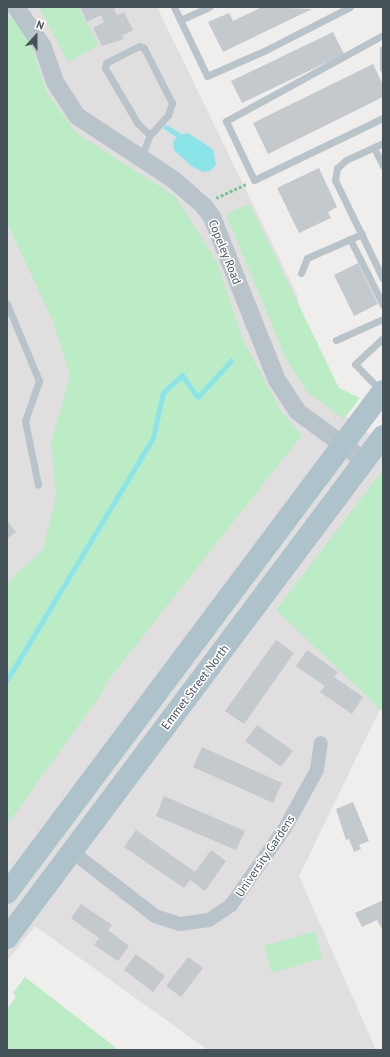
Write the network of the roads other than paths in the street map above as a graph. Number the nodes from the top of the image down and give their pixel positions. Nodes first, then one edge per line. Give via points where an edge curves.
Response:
1 (16, 7) edge
2 (174, 7) edge
3 (209, 7) edge
4 (350, 7) edge
5 (180, 20) junction
6 (383, 35) edge
7 (383, 49) edge
8 (383, 68) edge
9 (383, 118) edge
10 (150, 135) junction
11 (383, 143) edge
12 (374, 148) junction
13 (141, 157) junction
14 (383, 166) edge
15 (362, 234) junction
16 (350, 239) junction
17 (301, 273) dead end
18 (383, 278) edge
19 (7, 304) edge
20 (383, 305) edge
21 (383, 319) edge
22 (383, 338) edge
23 (336, 340) dead end
24 (383, 392) edge
25 (383, 436) edge
26 (342, 447) junction
27 (365, 461) junction
28 (38, 485) dead end
29 (321, 743) dead end
30 (71, 852) junction
31 (7, 893) edge
32 (8, 936) edge

1 - 13 street, Copeley Road via 43,47 55,82 77,116
2 - 5 lane
3 - 5 lane
4 - 5 lane via 208,76
6 - 9 lane via 226,120 254,180
7 - 8 lane
10 - 10 lane via 168,115 172,103 144,48 139,46 106,63 105,68 138,124
10 - 13 lane
11 - 12 lane
12 - 14 lane
12 - 15 lane via 346,160 337,168 335,180
13 - 26 street, Copeley Road via 203,205 212,217 277,380 298,412
15 - 16 lane
15 - 18 lane
16 - 17 lane via 307,258
16 - 20 lane
19 - 28 lane via 39,381 25,421
21 - 23 lane
22 - 24 lane via 352,363
24 - 26 main road
25 - 27 main road, Emmet Street North
26 - 27 street, Copeley Road
26 - 31 main road
27 - 30 main road, Emmet Street North
29 - 30 street, University Gardens via 317,770 285,828 231,905 209,920 180,924 155,916
30 - 32 main road, Emmet Street North

